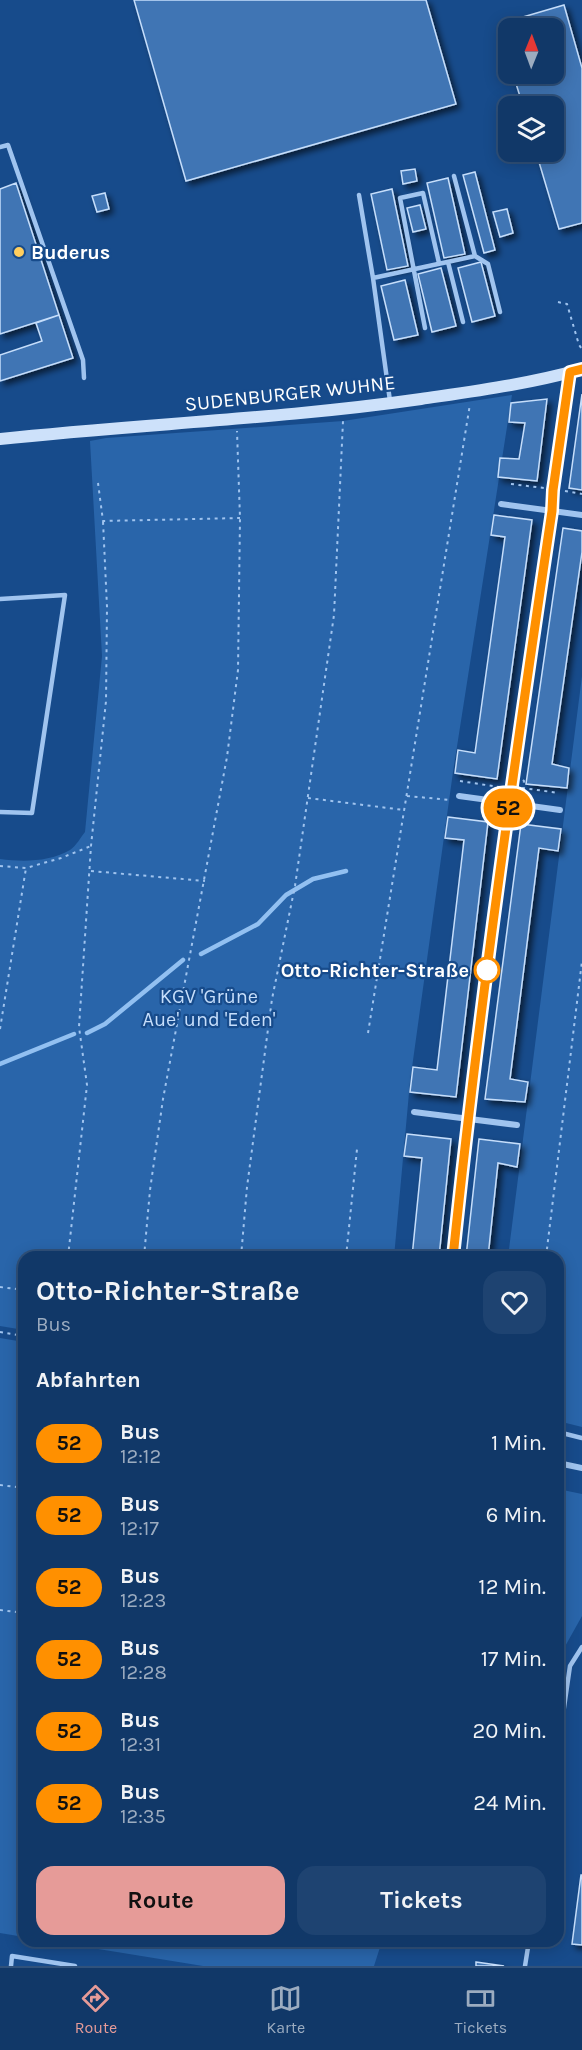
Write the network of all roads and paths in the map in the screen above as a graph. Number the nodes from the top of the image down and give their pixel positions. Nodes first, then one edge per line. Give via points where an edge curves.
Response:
1 (0, 147) edge
2 (454, 176) dead end
3 (358, 195) dead end
4 (475, 256) junction
5 (448, 262) junction
6 (439, 263) junction
7 (413, 270) junction
8 (373, 278) junction
9 (558, 302) dead end
10 (500, 312) dead end
11 (463, 322) dead end
12 (425, 328) dead end
13 (582, 350) edge
14 (576, 371) edge
15 (84, 378) dead end
16 (470, 401) dead end
17 (390, 403) junction
18 (343, 421) dead end
19 (237, 428) dead end
20 (0, 439) edge
21 (98, 483) dead end
22 (501, 504) dead end
23 (552, 511) junction
24 (582, 516) edge
25 (240, 518) junction
26 (104, 521) junction
27 (0, 599) edge
28 (513, 780) junction
29 (460, 781) dead end
30 (501, 787) dead end
31 (559, 794) dead end
32 (407, 796) junction
33 (459, 796) dead end
34 (308, 798) junction
35 (449, 801) dead end
36 (508, 803) junction
37 (560, 810) dead end
38 (405, 811) junction
39 (0, 812) edge
40 (92, 846) junction
41 (0, 866) edge
42 (26, 868) junction
43 (90, 871) junction
44 (205, 881) junction
45 (582, 961) edge
46 (0, 1029) edge
47 (368, 1034) dead end
48 (414, 1112) dead end
49 (468, 1118) junction
50 (517, 1125) dead end
51 (357, 1149) dead end
52 (69, 1251) edge
53 (145, 1251) edge
54 (242, 1251) edge
55 (347, 1251) edge
56 (454, 1251) edge
57 (547, 1251) edge
58 (0, 1287) edge
59 (18, 1289) edge
60 (0, 1332) edge
61 (18, 1335) edge
62 (564, 1434) edge
63 (582, 1438) edge
64 (564, 1465) edge
65 (582, 1468) edge
66 (0, 1485) edge
67 (18, 1487) edge
68 (0, 1610) edge
69 (18, 1612) edge
70 (582, 1647) edge
71 (564, 1708) edge
72 (528, 1947) edge
73 (525, 1964) edge
74 (10, 1966) edge
75 (75, 1966) edge

1 - 15 lane via 8,145 83,360
2 - 4 lane
3 - 8 lane
4 - 5 lane
4 - 10 lane via 488,264
5 - 6 lane
5 - 11 lane
6 - 7 lane
6 - 7 lane via 423,193 400,198
7 - 8 lane
7 - 12 lane
8 - 17 lane
9 - 13 path via 567,304
14 - 17 main road, SUDENBURGER WUHNE
14 - 23 street
16 - 32 path
17 - 20 main road, SUDENBURGER WUHNE
18 - 34 path via 334,615
19 - 25 path
21 - 26 path
22 - 23 street
23 - 24 street
23 - 28 street
25 - 26 path
25 - 44 path via 238,670
26 - 40 path via 106,702
27 - 39 lane via 65,595 32,813
28 - 31 path via 524,780 523,788
28 - 36 street
29 - 30 path
32 - 35 path
32 - 38 path
33 - 36 street
34 - 38 path
34 - 54 path via 272,999
36 - 37 street
36 - 49 street
38 - 47 path
40 - 42 path
40 - 43 path
41 - 42 path
42 - 46 path
43 - 44 path
43 - 52 path via 80,1027 87,1085
44 - 53 path via 163,1099
45 - 57 path
48 - 49 street
49 - 50 street
49 - 56 street
51 - 55 path
58 - 59 path
60 - 61 path
62 - 63 lane
64 - 65 street
66 - 67 path
68 - 69 path
70 - 71 lane via 570,1666
72 - 73 lane
74 - 75 lane via 12,1956

